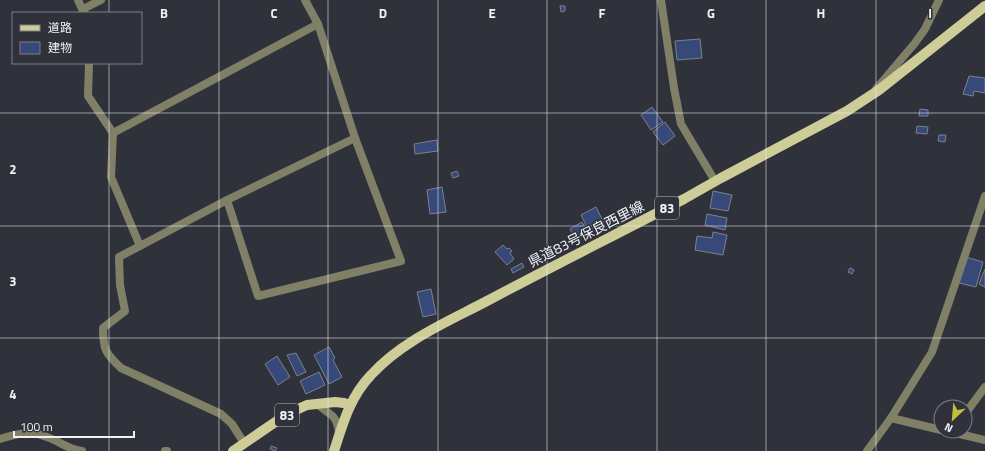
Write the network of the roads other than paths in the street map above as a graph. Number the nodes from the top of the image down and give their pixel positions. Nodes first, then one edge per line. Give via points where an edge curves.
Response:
1 (78, 0) edge
2 (101, 0) edge
3 (305, 0) edge
4 (661, 0) edge
5 (939, 0) edge
6 (985, 6) edge
7 (83, 11) edge
8 (318, 24) junction
9 (89, 64) edge
10 (870, 96) junction
11 (113, 133) junction
12 (355, 138) junction
13 (715, 182) junction
14 (985, 196) edge
15 (227, 200) junction
16 (140, 246) junction
17 (985, 387) edge
18 (973, 403) edge
19 (317, 404) junction
20 (350, 405) junction
21 (891, 418) junction
22 (933, 428) edge
23 (339, 437) junction
24 (973, 437) edge
25 (0, 439) edge
26 (985, 440) edge
27 (244, 443) junction
28 (82, 451) edge
29 (233, 451) edge
30 (334, 451) edge
31 (867, 451) edge

1 - 7 street
2 - 7 street
3 - 8 street
4 - 13 street via 681,124
5 - 10 street via 915,43
6 - 10 main road, 県道83号保良西里線 / 83
8 - 11 street
8 - 12 street
9 - 11 street via 88,96
10 - 13 main road, 県道83号保良西里線 / 83 via 824,124
11 - 16 street via 111,177
12 - 15 street
12 - 15 street via 401,261 258,296
13 - 20 main road, 県道83号保良西里線 / 83 via 411,342 386,359 369,376
14 - 21 street via 932,352
15 - 16 street
16 - 27 street via 119,258 120,285 125,311 103,328 103,345 109,357 121,368 221,414 232,424
17 - 18 street
19 - 20 main road, 83 via 335,402
19 - 23 street via 333,415 338,423
19 - 27 main road, 83 via 307,405 287,414
20 - 23 main road, 県道83号保良西里線 / 83
21 - 22 street
21 - 31 street
23 - 30 main road, 県道83号保良西里線 / 83
24 - 26 street
25 - 28 street via 20,432 46,436 74,451
27 - 29 main road, 83

